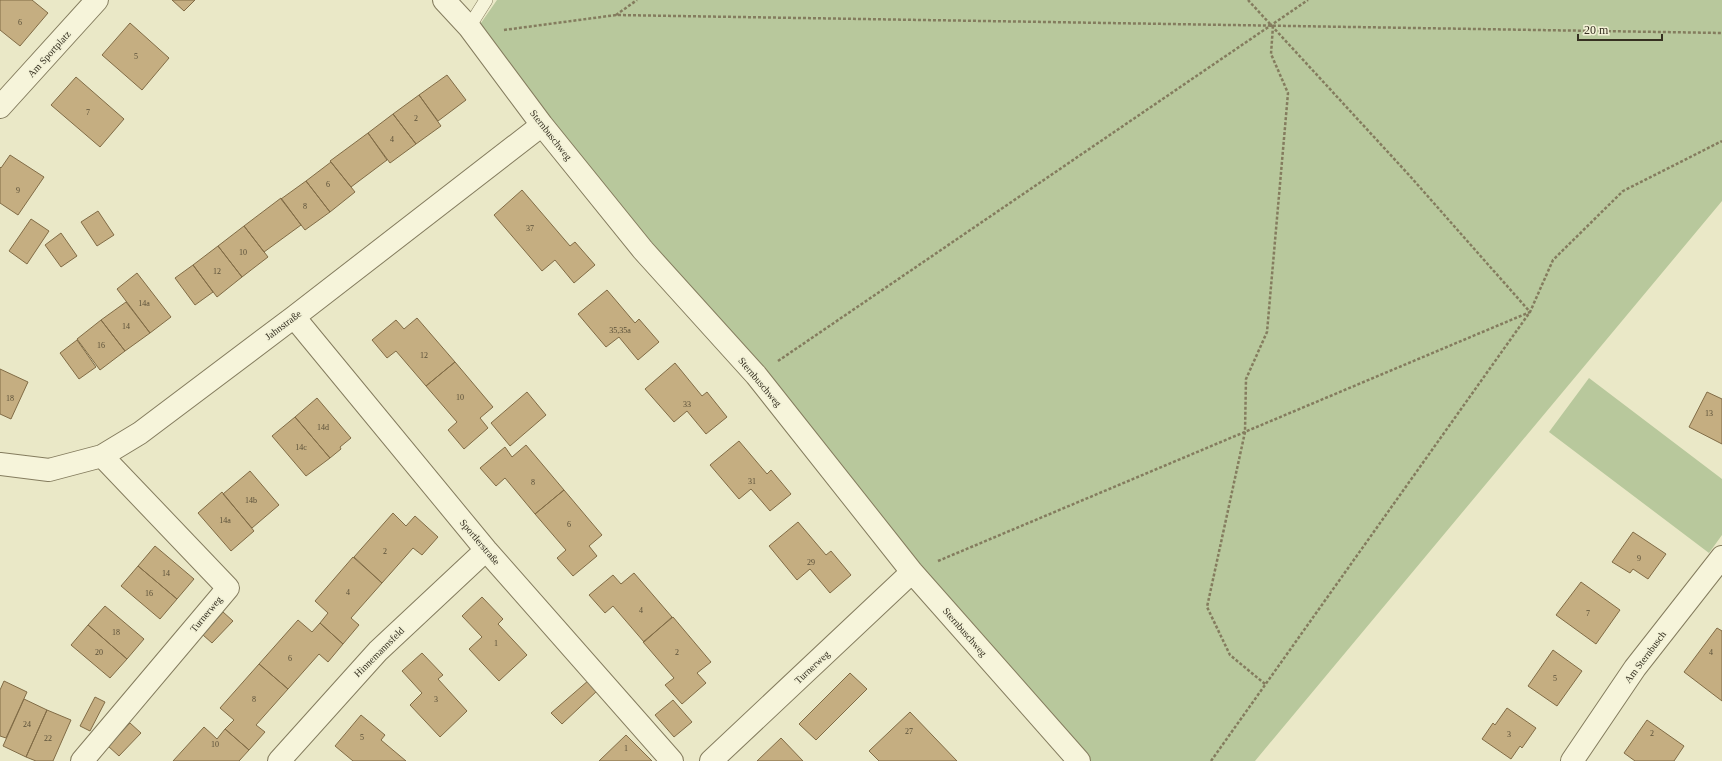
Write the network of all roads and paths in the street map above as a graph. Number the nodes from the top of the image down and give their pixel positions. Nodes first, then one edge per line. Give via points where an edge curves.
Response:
1 (97, 0) edge
2 (444, 0) edge
3 (486, 0) edge
4 (637, 0) edge
5 (1248, 0) edge
6 (1308, 0) edge
7 (616, 15) junction
8 (1273, 26) junction
9 (471, 30) junction
10 (1722, 33) edge
11 (0, 107) edge
12 (542, 125) junction
13 (1722, 141) edge
14 (1530, 312) junction
15 (294, 317) junction
16 (756, 375) junction
17 (1245, 432) junction
18 (102, 456) junction
19 (0, 464) edge
20 (486, 550) junction
21 (1722, 557) edge
22 (912, 572) junction
23 (1266, 684) junction
24 (82, 761) edge
25 (279, 761) edge
26 (672, 761) edge
27 (711, 761) edge
28 (1079, 761) edge
29 (1211, 761) edge
30 (1572, 761) edge

1 - 11 street, Am Sportplatz
2 - 9 street, Sternbuschweg
3 - 9 lane
4 - 7 path
5 - 8 path
6 - 8 path
7 - 8 path
7 - 9 path
8 - 10 path
8 - 14 path
8 - 16 path
8 - 17 path via 1271,54 1288,93 1267,332 1246,380
9 - 12 street, Sternbuschweg
12 - 15 street, Jahnstraße
12 - 16 street, Sternbuschweg via 643,250
13 - 14 path via 1623,191 1553,260
14 - 17 path
14 - 23 path
15 - 18 street, Jahnstraße via 140,433
15 - 20 street, Sportlerstraße
16 - 22 street, Sternbuschweg
17 - 22 path
17 - 23 path via 1207,607 1230,655
18 - 19 street, Jahnstraße via 49,470
18 - 24 street, Turnerweg via 228,588
20 - 25 street, Hinnemannsfeld via 378,651
20 - 26 street, Sportlerstraße
21 - 30 street, Am Sternbusch via 1635,668
22 - 27 street, Turnerweg
22 - 28 street, Sternbuschweg
23 - 29 path

